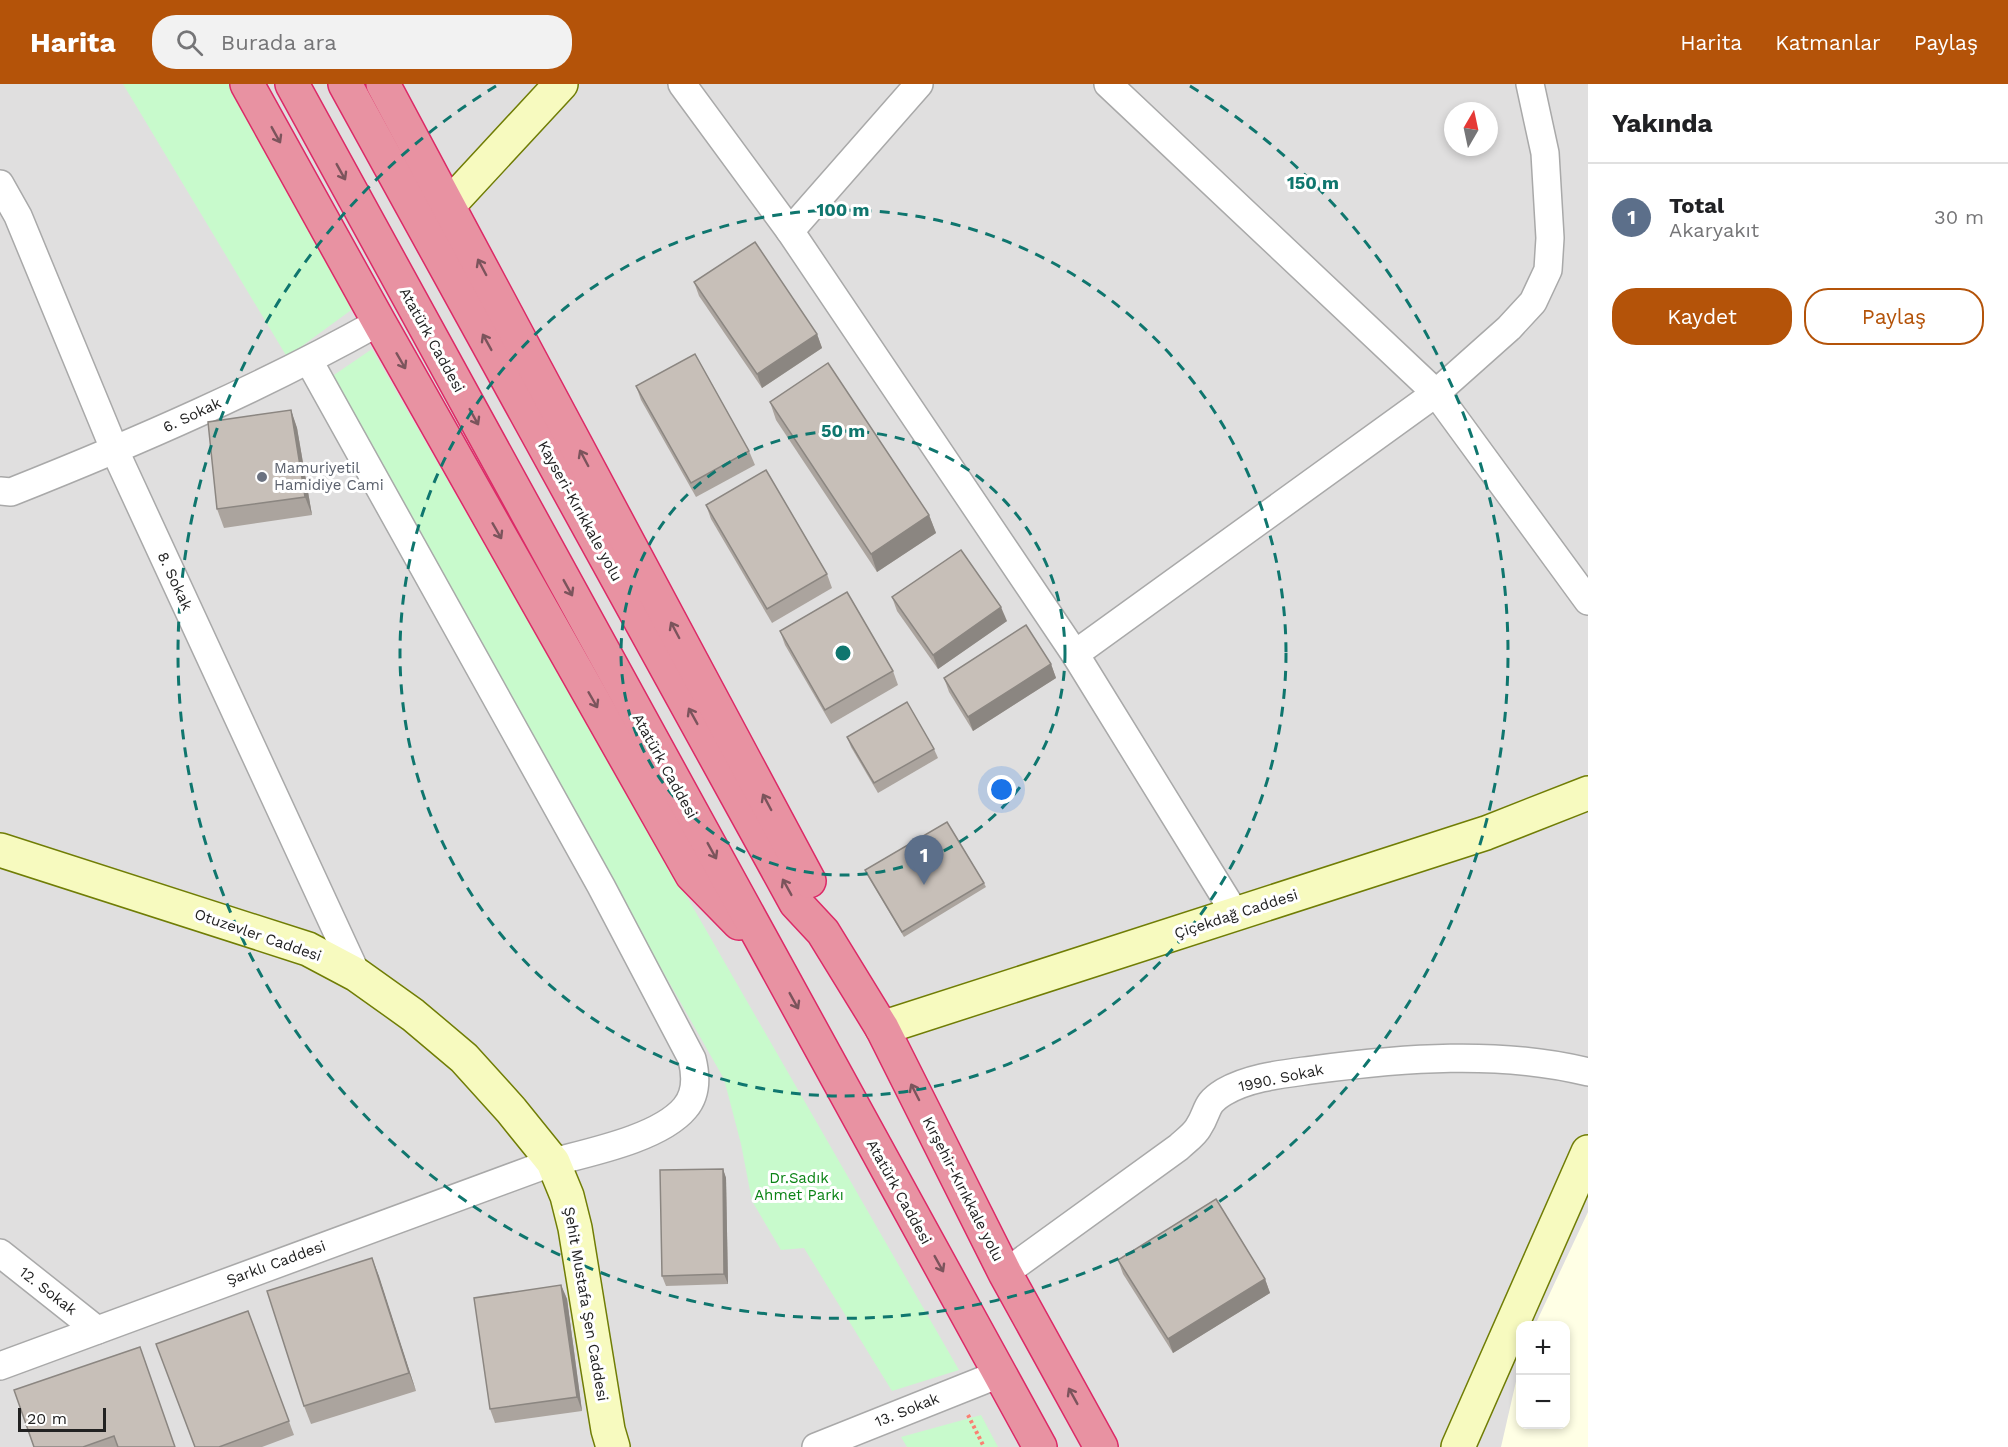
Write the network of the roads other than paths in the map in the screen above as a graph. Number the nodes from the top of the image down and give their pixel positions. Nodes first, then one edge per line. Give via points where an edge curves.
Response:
1 (248, 84) edge
2 (292, 84) edge
3 (345, 84) edge
4 (383, 84) edge
5 (561, 84) edge
6 (682, 84) edge
7 (919, 84) edge
8 (1108, 84) edge
9 (1530, 84) edge
10 (0, 184) edge
11 (449, 205) junction
12 (790, 231) junction
13 (379, 322) junction
14 (309, 361) junction
15 (1436, 393) junction
16 (116, 451) junction
17 (4, 494) edge
18 (1588, 601) edge
19 (1075, 654) junction
20 (1588, 793) edge
21 (0, 850) edge
22 (1236, 915) junction
23 (823, 932) junction
24 (766, 950) junction
25 (357, 975) junction
26 (882, 1028) junction
27 (1588, 1072) edge
28 (1588, 1152) edge
29 (553, 1162) junction
30 (0, 1253) edge
31 (1005, 1273) junction
32 (97, 1330) junction
33 (0, 1366) edge
34 (999, 1374) junction
35 (613, 1447) edge
36 (816, 1447) edge
37 (1040, 1447) edge
38 (1101, 1447) edge
39 (1458, 1447) edge

1 -> 13 highway
2 -> 24 highway, Atatürk Caddesi
23 -> 3 highway, Kayseri-Kırıkkale yolu via 796,903
4 - 11 highway
5 - 11 street
6 - 12 street
7 - 12 street
8 - 15 street
9 - 15 street via 1545,153 1550,204 1548,270 1533,302
10 - 16 street, 8. Sokak via 18,216
23 -> 11 highway via 816,893
12 - 19 street
13 - 14 street, 6. Sokak
13 -> 24 highway via 692,875
14 - 16 street, 6. Sokak
14 - 29 street, Şarklı Caddesi via 601,886 692,1059 696,1075 693,1091 687,1106 671,1121 627,1142
15 - 18 street
15 - 19 street
16 - 17 street, 6. Sokak
16 - 25 street, 8. Sokak
19 - 22 street
20 - 22 street, Çiçekdağ Caddesi via 1486,833
21 - 25 street, Otuzevler Caddesi via 308,949
22 - 26 street, Çiçekdağ Caddesi
23 - 26 highway, Kırşehir-Kırıkkale yolu
24 -> 34 highway, Atatürk Caddesi
25 - 29 street, Otuzevler Caddesi via 464,1058
31 -> 26 highway, Kırşehir-Kırıkkale yolu
27 - 31 street, 1990. Sokak via 1500,1060 1439,1059 1335,1067 1242,1083 1210,1103 1198,1129 1179,1147
28 - 39 street
29 - 32 street, Şarklı Caddesi
29 - 35 street, Şehit Mustafa Şen Caddesi via 575,1228
30 - 32 street, 12. Sokak
38 -> 31 highway, Kırşehir-Kırıkkale yolu
32 - 33 street, Şarklı Caddesi
34 - 36 street, 13. Sokak
34 - 37 highway, Atatürk Caddesi

